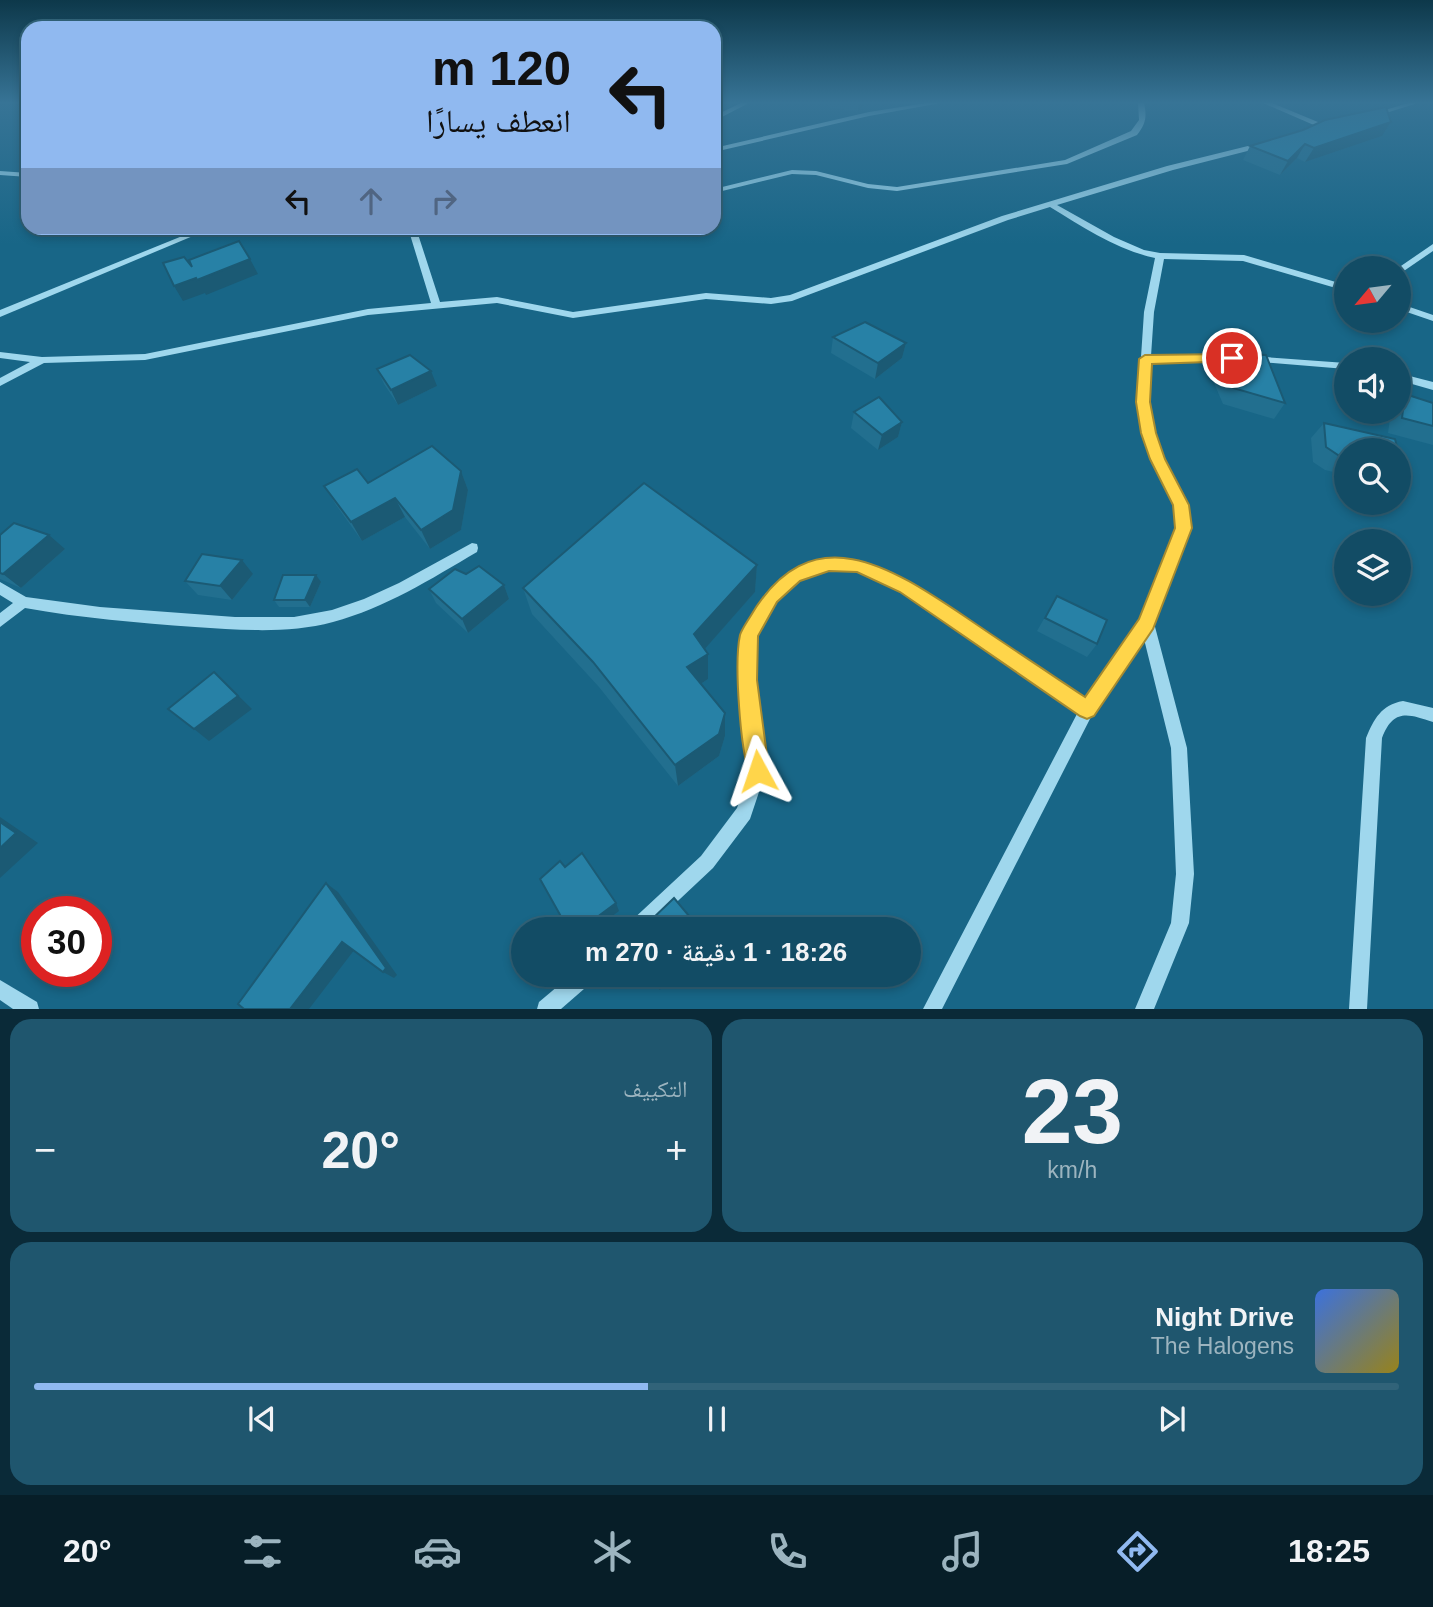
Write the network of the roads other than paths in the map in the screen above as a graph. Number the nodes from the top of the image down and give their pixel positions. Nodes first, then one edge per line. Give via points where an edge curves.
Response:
1 (1095, 150) edge
2 (1245, 150) edge
3 (0, 173) edge
4 (21, 174) edge
5 (721, 189) edge
6 (1050, 205) junction
7 (191, 235) edge
8 (416, 235) edge
9 (1433, 247) edge
10 (1160, 256) junction
11 (1411, 263) edge
12 (1334, 284) edge
13 (436, 305) junction
14 (1411, 310) edge
15 (0, 314) edge
16 (1433, 318) edge
17 (0, 355) edge
18 (1145, 359) junction
19 (42, 360) junction
20 (1334, 365) edge
21 (1411, 380) edge
22 (0, 382) edge
23 (1433, 386) edge
24 (472, 548) dead end
25 (0, 588) edge
26 (23, 602) junction
27 (0, 621) edge
28 (1147, 623) junction
29 (1087, 709) junction
30 (1433, 715) edge
31 (648, 917) edge
32 (571, 987) edge
33 (0, 989) edge
34 (30, 1009) edge
35 (546, 1009) edge
36 (932, 1009) edge
37 (1144, 1009) edge
38 (1358, 1009) edge

1 - 5 street via 1067,162 897,189 792,172
2 - 6 street
3 - 4 street
6 - 10 street via 1111,239
6 - 13 street via 792,298 706,296 573,315 497,300
7 - 15 street
8 - 13 street
9 - 11 street
10 - 12 street via 1244,258
10 - 18 street
13 - 19 street via 319,320 145,357
14 - 16 street
17 - 19 street
18 - 20 street
18 - 28 street via 1143,402 1149,433 1181,505 1184,528
19 - 22 street
21 - 23 street
24 - 26 street via 390,594 332,616 282,623 85,613
25 - 26 street
26 - 27 street
28 - 29 street
28 - 37 street via 1179,748 1185,874 1180,923
29 - 31 street via 906,587 859,566 829,564 793,576 771,597 749,635 747,680 758,771 744,813 708,862
29 - 36 street
30 - 38 street via 1416,708 1386,713 1374,738
32 - 35 street
33 - 34 street

